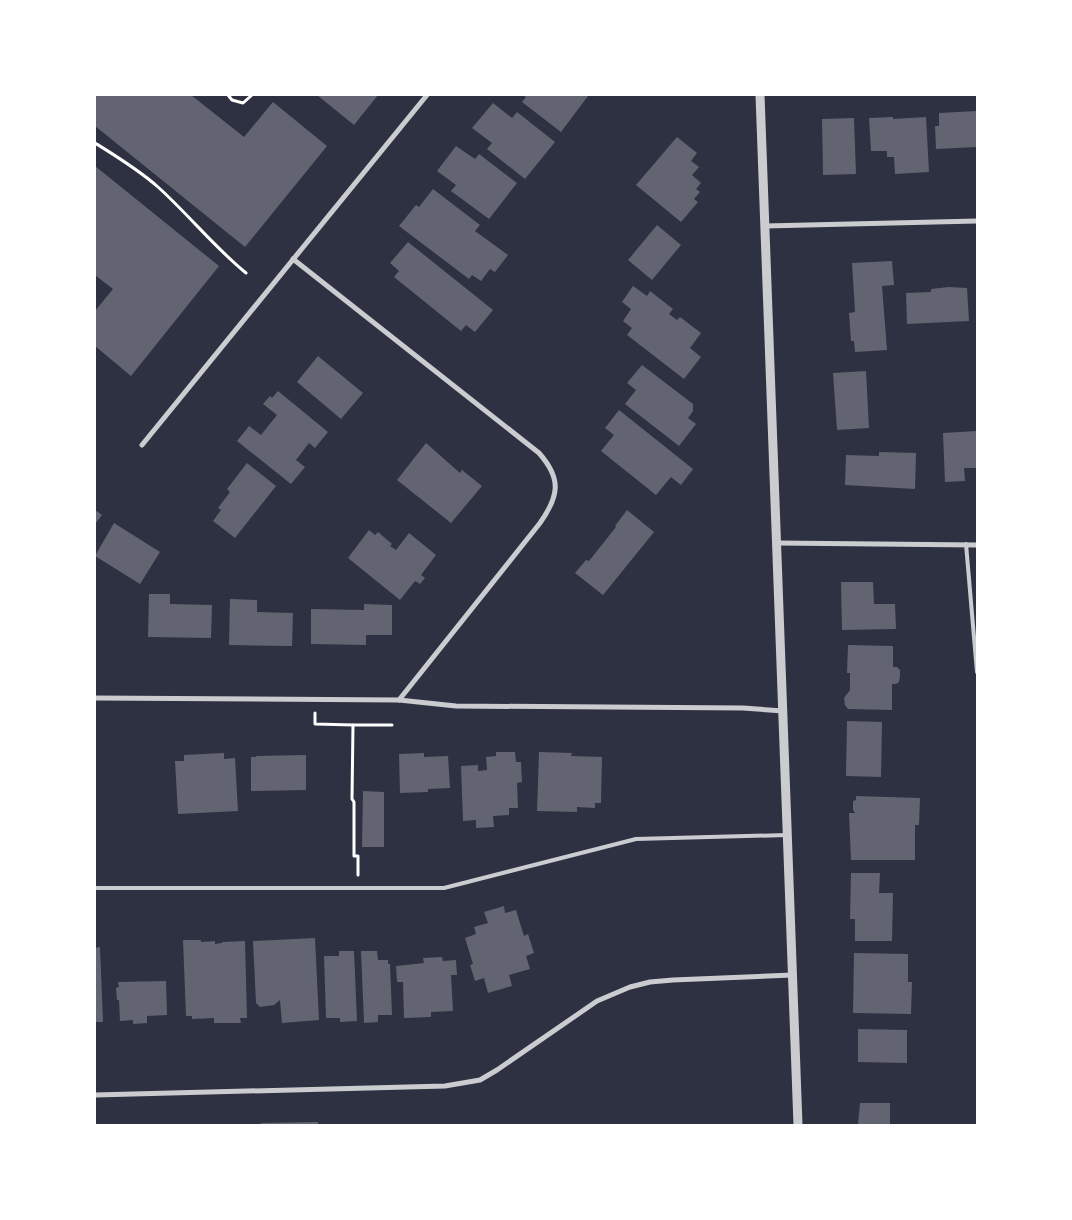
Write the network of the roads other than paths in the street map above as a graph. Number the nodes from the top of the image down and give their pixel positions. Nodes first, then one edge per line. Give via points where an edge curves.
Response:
1 (427, 95) edge
2 (760, 95) edge
3 (977, 221) edge
4 (765, 226) junction
5 (293, 259) junction
6 (142, 445) dead end
7 (776, 543) junction
8 (966, 544) junction
9 (977, 545) edge
10 (977, 672) edge
11 (95, 698) edge
12 (399, 700) junction
13 (783, 711) junction
14 (787, 835) junction
15 (95, 888) edge
16 (792, 975) junction
17 (95, 1095) edge
18 (798, 1125) edge

1 - 5 street
2 - 4 street
3 - 4 street
4 - 7 street
5 - 6 street
5 - 12 street via 539,453 551,468 556,482 552,504 540,523
7 - 8 street
7 - 13 street
8 - 9 street
8 - 10 lane
11 - 12 street
12 - 13 street via 456,706
13 - 14 street
14 - 15 lane via 636,839 444,888
14 - 16 street
16 - 17 street via 673,980 630,987 597,1001 498,1070 464,1084
16 - 18 street

